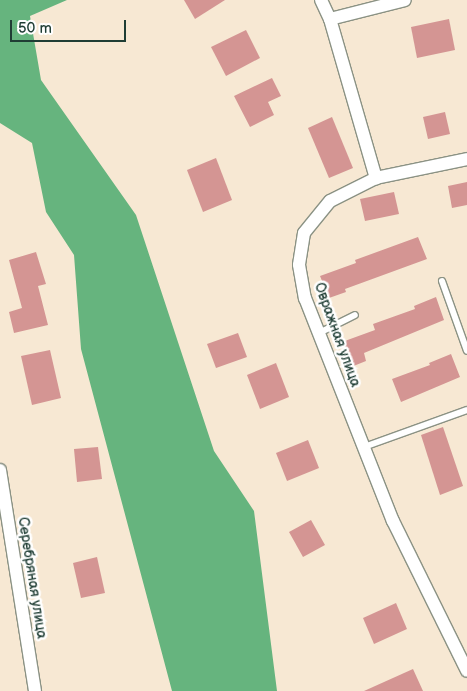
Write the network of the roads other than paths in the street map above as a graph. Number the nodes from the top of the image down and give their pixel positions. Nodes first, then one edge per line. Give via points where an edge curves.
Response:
1 (321, 0) edge
2 (405, 0) edge
3 (330, 19) junction
4 (467, 159) edge
5 (376, 178) junction
6 (442, 281) dead end
7 (355, 315) dead end
8 (319, 333) junction
9 (467, 351) edge
10 (467, 410) edge
11 (364, 448) junction
12 (0, 470) edge
13 (467, 671) edge
14 (35, 691) edge

1 - 3 street
2 - 3 street
3 - 5 street
4 - 5 street, Овражная улица
5 - 8 street, Овражная улица via 330,201 304,233 299,265 305,298
6 - 9 lane
7 - 8 lane
8 - 11 street, Овражная улица
10 - 11 lane
11 - 13 street, Овражная улица via 393,521
12 - 14 street, Серебряная улица

